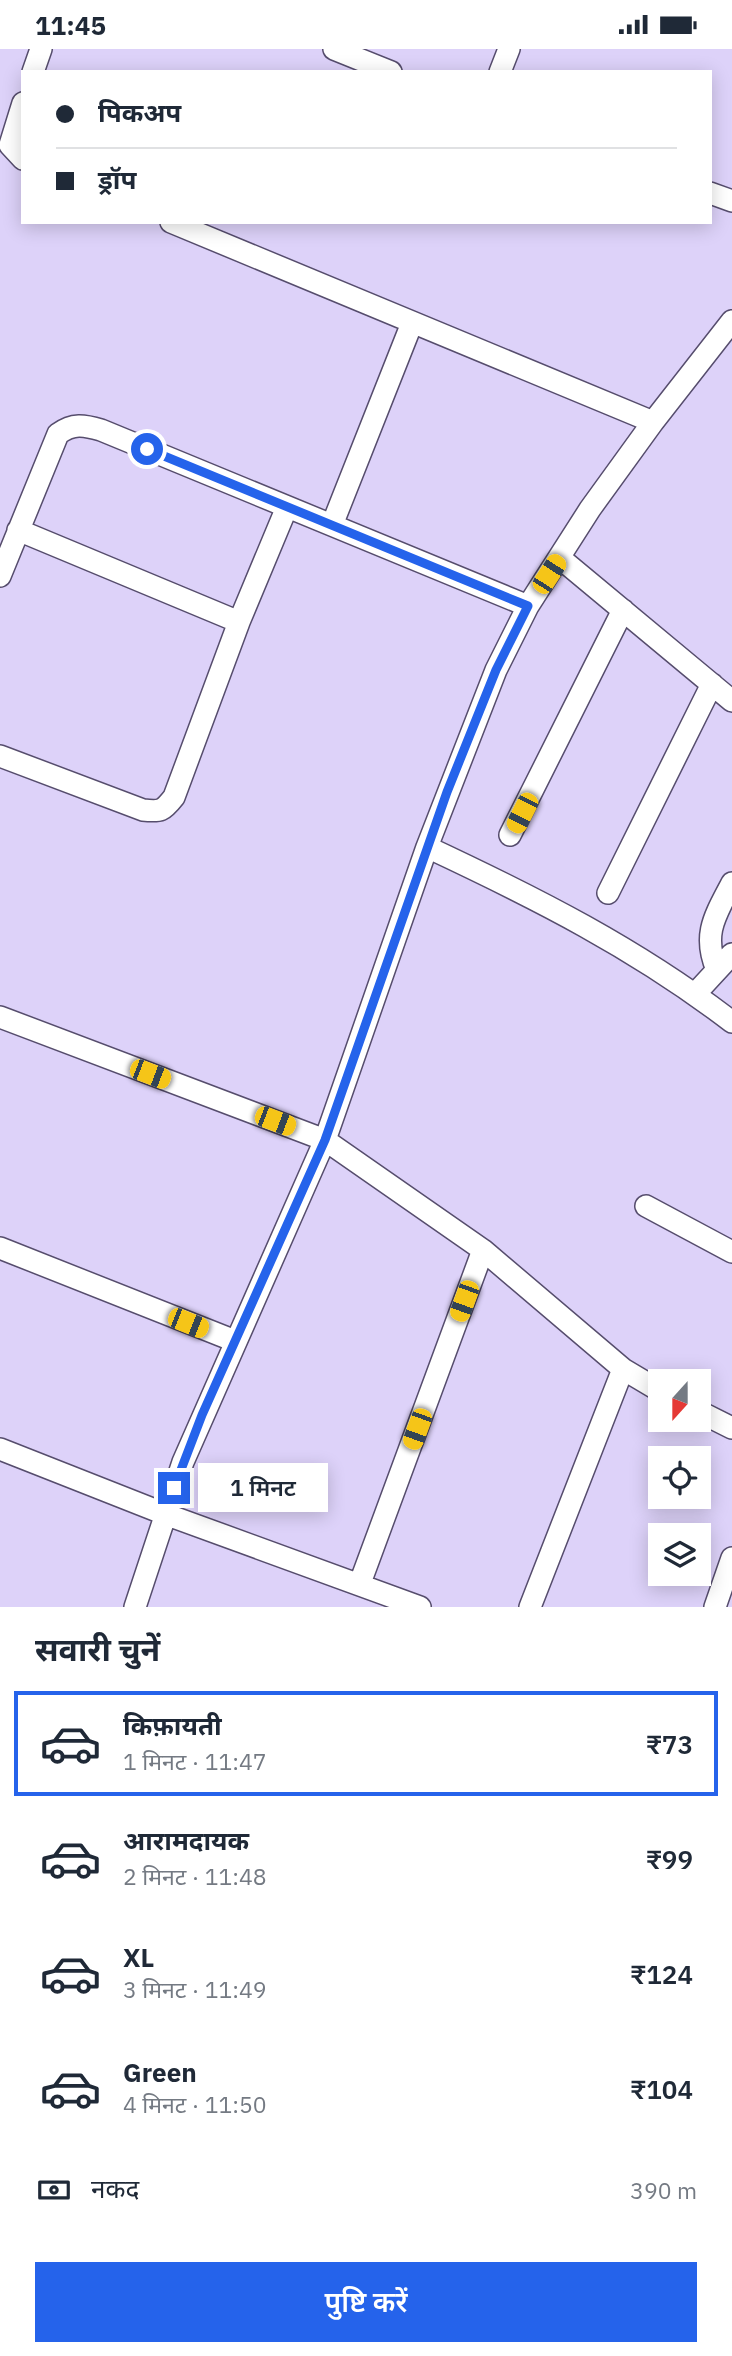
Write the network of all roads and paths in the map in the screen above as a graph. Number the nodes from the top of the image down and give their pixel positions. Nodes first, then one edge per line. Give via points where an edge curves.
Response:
1 (41, 49) edge
2 (334, 49) edge
3 (509, 49) edge
4 (34, 70) edge
5 (386, 70) edge
6 (501, 70) edge
7 (21, 109) edge
8 (21, 157) edge
9 (712, 194) edge
10 (732, 201) edge
11 (176, 224) edge
12 (732, 321) edge
13 (411, 323) junction
14 (653, 422) junction
15 (287, 507) junction
16 (332, 525) junction
17 (18, 530) junction
18 (560, 558) junction
19 (0, 576) edge
20 (528, 606) junction
21 (623, 610) junction
22 (239, 622) junction
23 (712, 684) junction
24 (732, 701) edge
25 (0, 756) edge
26 (510, 835) dead end
27 (427, 847) junction
28 (732, 883) edge
29 (608, 893) dead end
30 (732, 954) edge
31 (717, 970) junction
32 (695, 994) junction
33 (0, 1017) edge
34 (732, 1022) edge
35 (325, 1140) junction
36 (646, 1206) dead end
37 (0, 1248) edge
38 (483, 1250) junction
39 (732, 1252) edge
40 (235, 1342) junction
41 (623, 1369) junction
42 (648, 1384) edge
43 (711, 1418) edge
44 (732, 1428) edge
45 (0, 1449) edge
46 (165, 1514) junction
47 (732, 1559) edge
48 (360, 1583) junction
49 (135, 1607) edge
50 (420, 1607) edge
51 (530, 1607) edge
52 (715, 1607) edge

1 - 4 street
2 - 5 street
3 - 6 street
7 - 8 street via 10,145
9 - 10 street
11 - 13 street
12 - 14 street
13 - 14 street
13 - 16 street
14 - 18 street
15 - 16 street
15 - 17 street via 83,425 68,427 58,435
15 - 22 street
16 - 20 street
17 - 19 street
17 - 22 street
18 - 20 street
18 - 21 street
20 - 27 street via 496,670
21 - 23 street
21 - 26 street
22 - 25 street via 174,797 159,812
23 - 24 street
23 - 29 street
27 - 32 street via 523,891
27 - 35 street
28 - 31 street via 709,935
30 - 31 street
31 - 32 street
32 - 34 street
33 - 35 street
35 - 38 street
35 - 40 street
36 - 39 street
37 - 40 street
38 - 41 street
38 - 48 street
40 - 46 street
41 - 42 street
41 - 51 street
43 - 44 street
45 - 46 street
46 - 48 street
46 - 49 street
47 - 52 street
48 - 50 street

